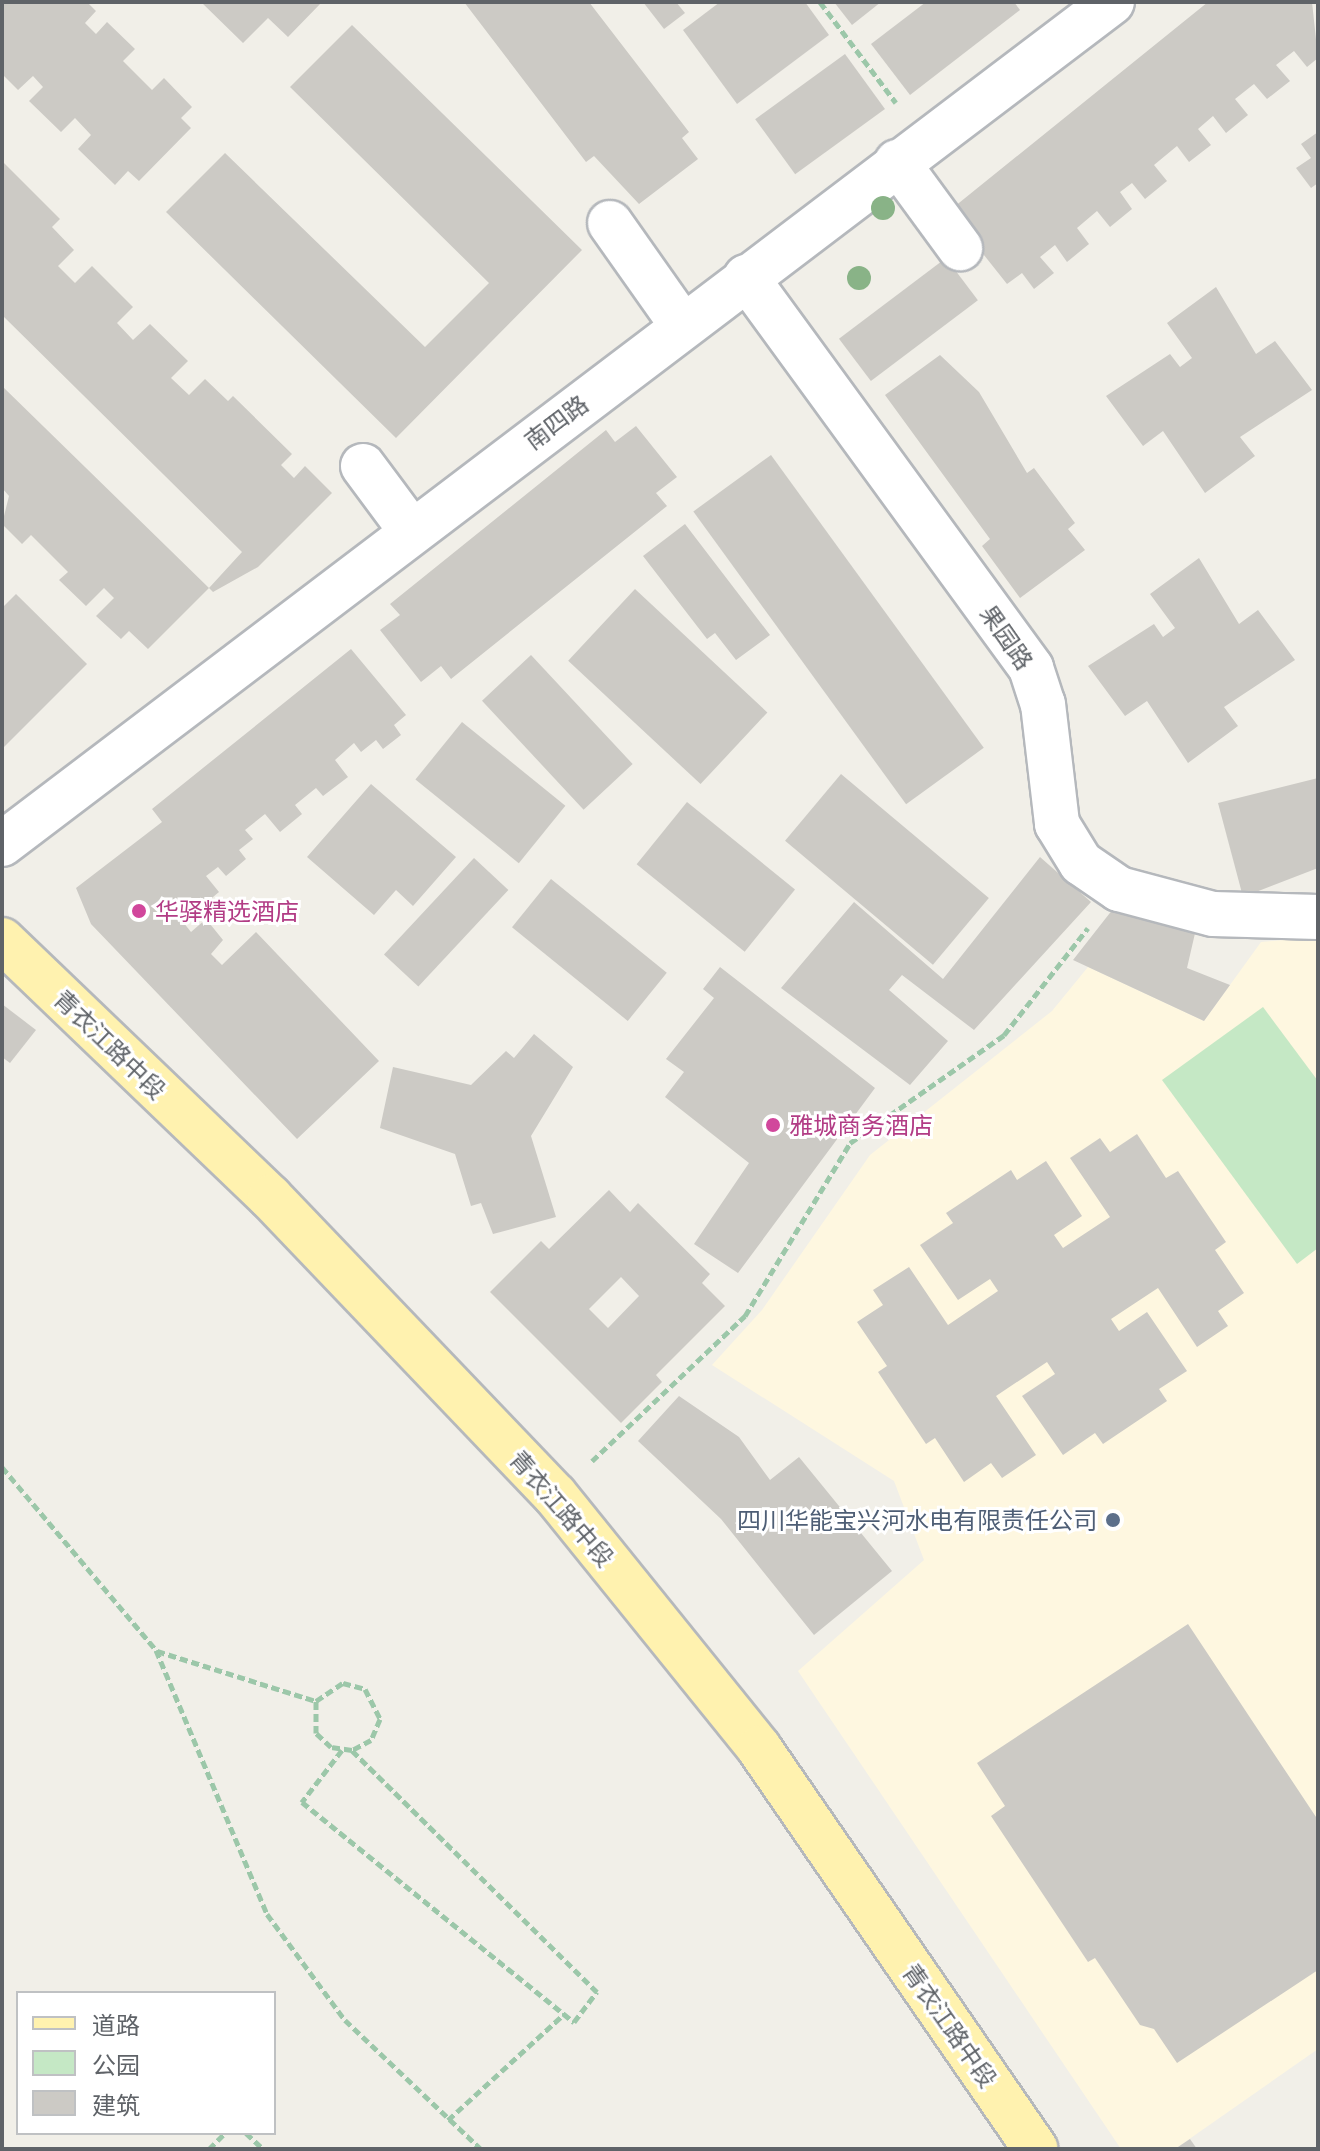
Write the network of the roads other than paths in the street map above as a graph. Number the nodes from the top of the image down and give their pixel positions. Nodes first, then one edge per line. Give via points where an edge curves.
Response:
1 (1112, 2) edge
2 (910, 152) junction
3 (610, 223) dead end
4 (960, 248) dead end
5 (746, 277) junction
6 (682, 325) junction
7 (363, 466) dead end
8 (412, 532) junction
9 (2, 844) edge
10 (1318, 917) edge
11 (2, 940) edge
12 (1036, 2149) edge

1 - 2 street, 南四路
2 - 4 street
2 - 5 street, 南四路
3 - 6 street
5 - 6 street, 南四路
5 - 10 street, 果园路 via 1031,668 1043,704 1057,824 1081,863 1119,889 1213,914
6 - 8 street, 南四路
7 - 8 street
8 - 9 street, 南四路
11 - 12 main road, 青衣江路中段 via 270,1197 555,1495 759,1748

